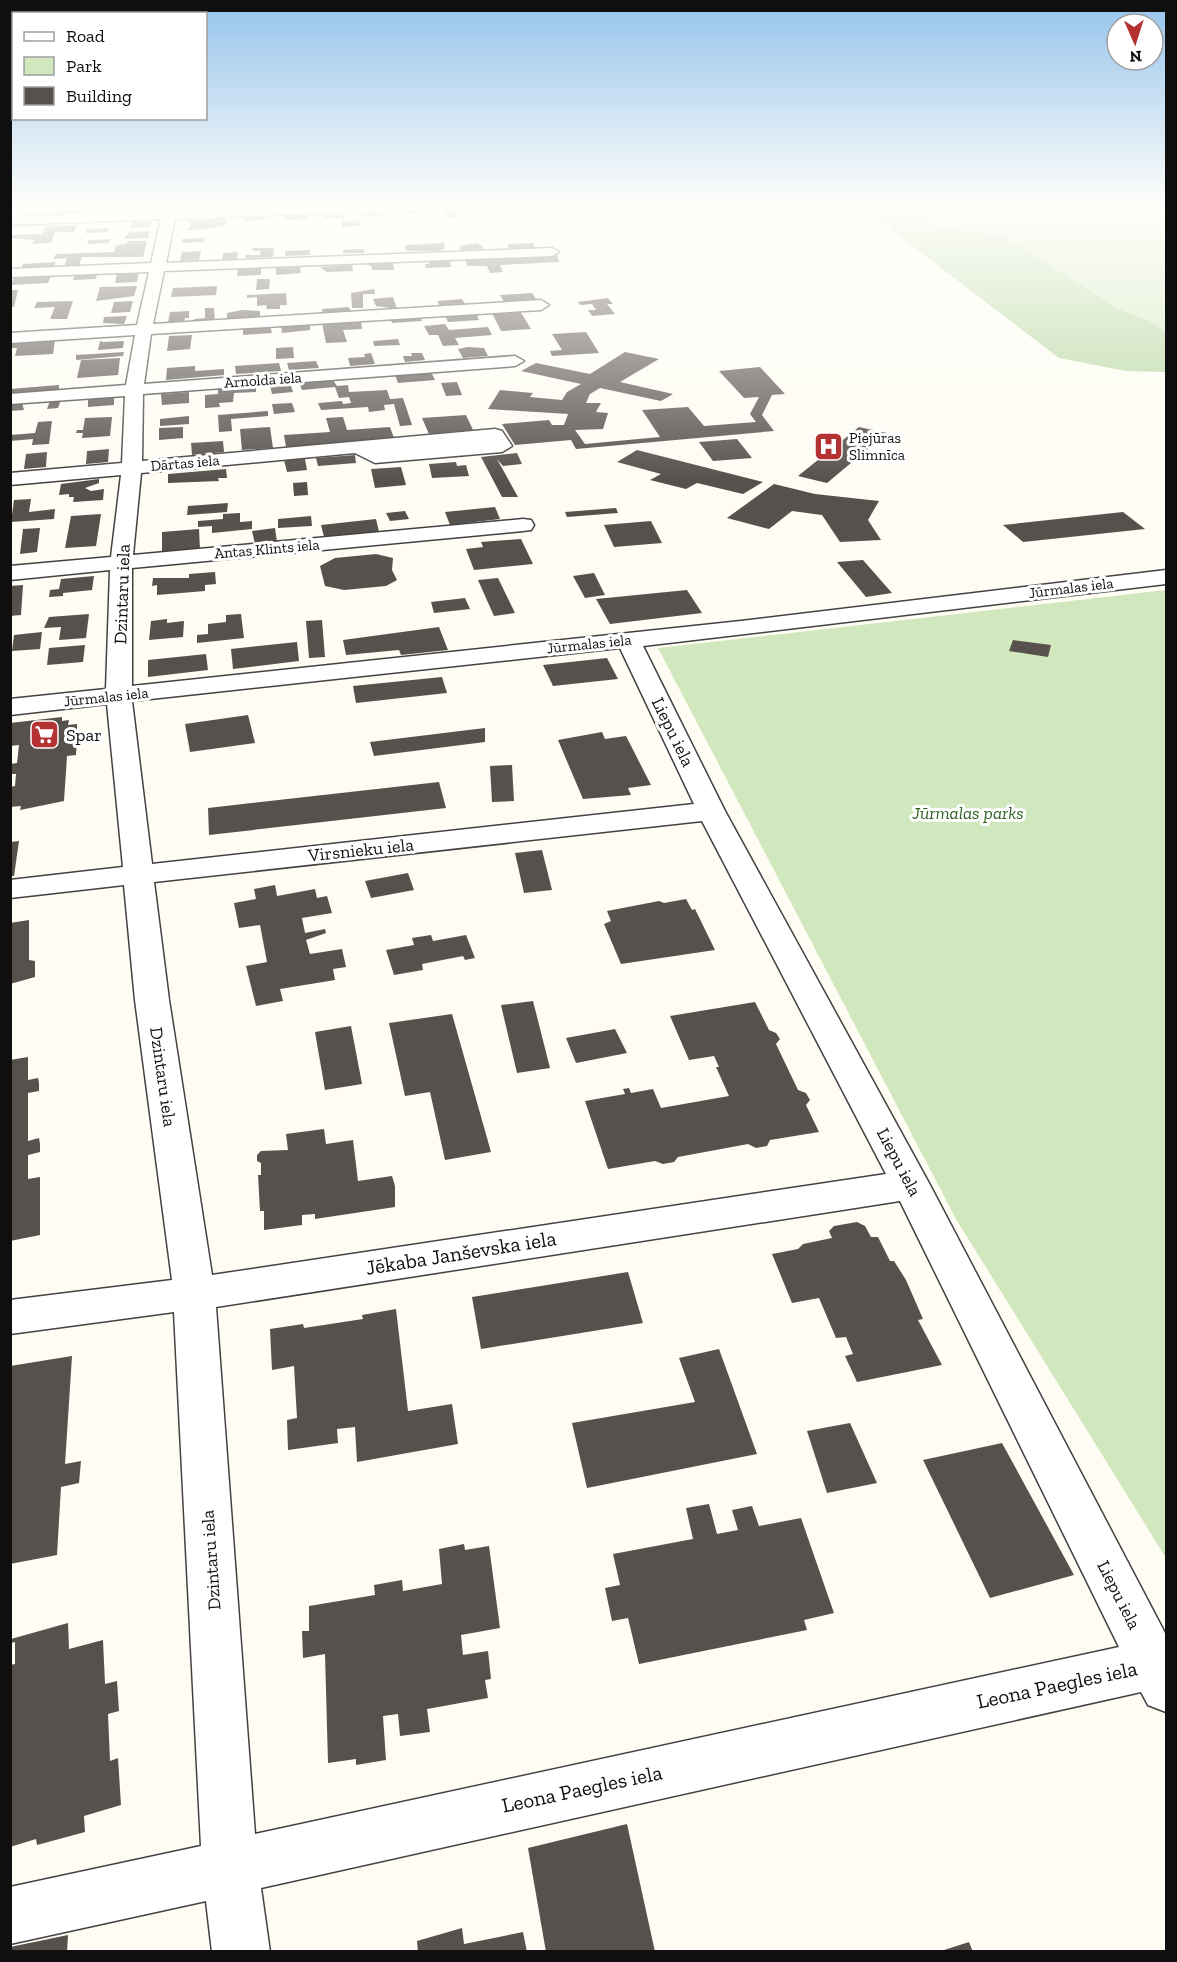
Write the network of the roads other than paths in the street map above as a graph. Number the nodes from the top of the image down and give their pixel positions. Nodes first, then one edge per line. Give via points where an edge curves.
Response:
1 (151, 298) edge
2 (541, 305) dead end
3 (144, 330) junction
4 (10, 338) edge
5 (515, 361) dead end
6 (134, 389) junction
7 (10, 399) edge
8 (358, 447) junction
9 (131, 468) junction
10 (10, 479) edge
11 (523, 525) dead end
12 (121, 563) junction
13 (10, 573) edge
14 (1167, 577) edge
15 (628, 639) junction
16 (119, 696) junction
17 (10, 708) edge
18 (711, 811) junction
19 (137, 874) junction
20 (10, 890) edge
21 (911, 1185) junction
22 (194, 1293) junction
23 (10, 1317) edge
24 (1160, 1675) edge
25 (230, 1866) junction
26 (10, 1916) edge
27 (241, 1952) edge

1 - 3 street, Dzintaru iela
2 - 3 street
3 - 4 street
3 - 6 street, Dzintaru iela
5 - 6 street, Arnolda iela
6 - 7 street, Arnolda iela
6 - 9 street, Dzintaru iela
8 - 8 street, Dārtas iela via 495,435 502,446 375,457
8 - 9 street, Dārtas iela
9 - 10 street, Dārtas iela
9 - 12 street, Dzintaru iela
11 - 12 street, Antas Klints iela
12 - 13 street, Antas Klints iela
12 - 16 street, Dzintaru iela
14 - 15 street, Jūrmalas iela
15 - 16 street, Jūrmalas iela
15 - 18 street, Liepu iela
16 - 17 street, Jūrmalas iela
16 - 19 street, Dzintaru iela
18 - 19 street, Virsnieku iela
18 - 21 street, Liepu iela
19 - 20 street, Virsnieku iela
19 - 22 street, Dzintaru iela
21 - 22 street, Jēkaba Janševska iela
21 - 24 street, Liepu iela
22 - 23 street, Jēkaba Janševska iela
22 - 25 street, Dzintaru iela
24 - 25 street, Leona Paegles iela
25 - 26 street, Leona Paegles iela
25 - 27 street, Dzintaru iela

